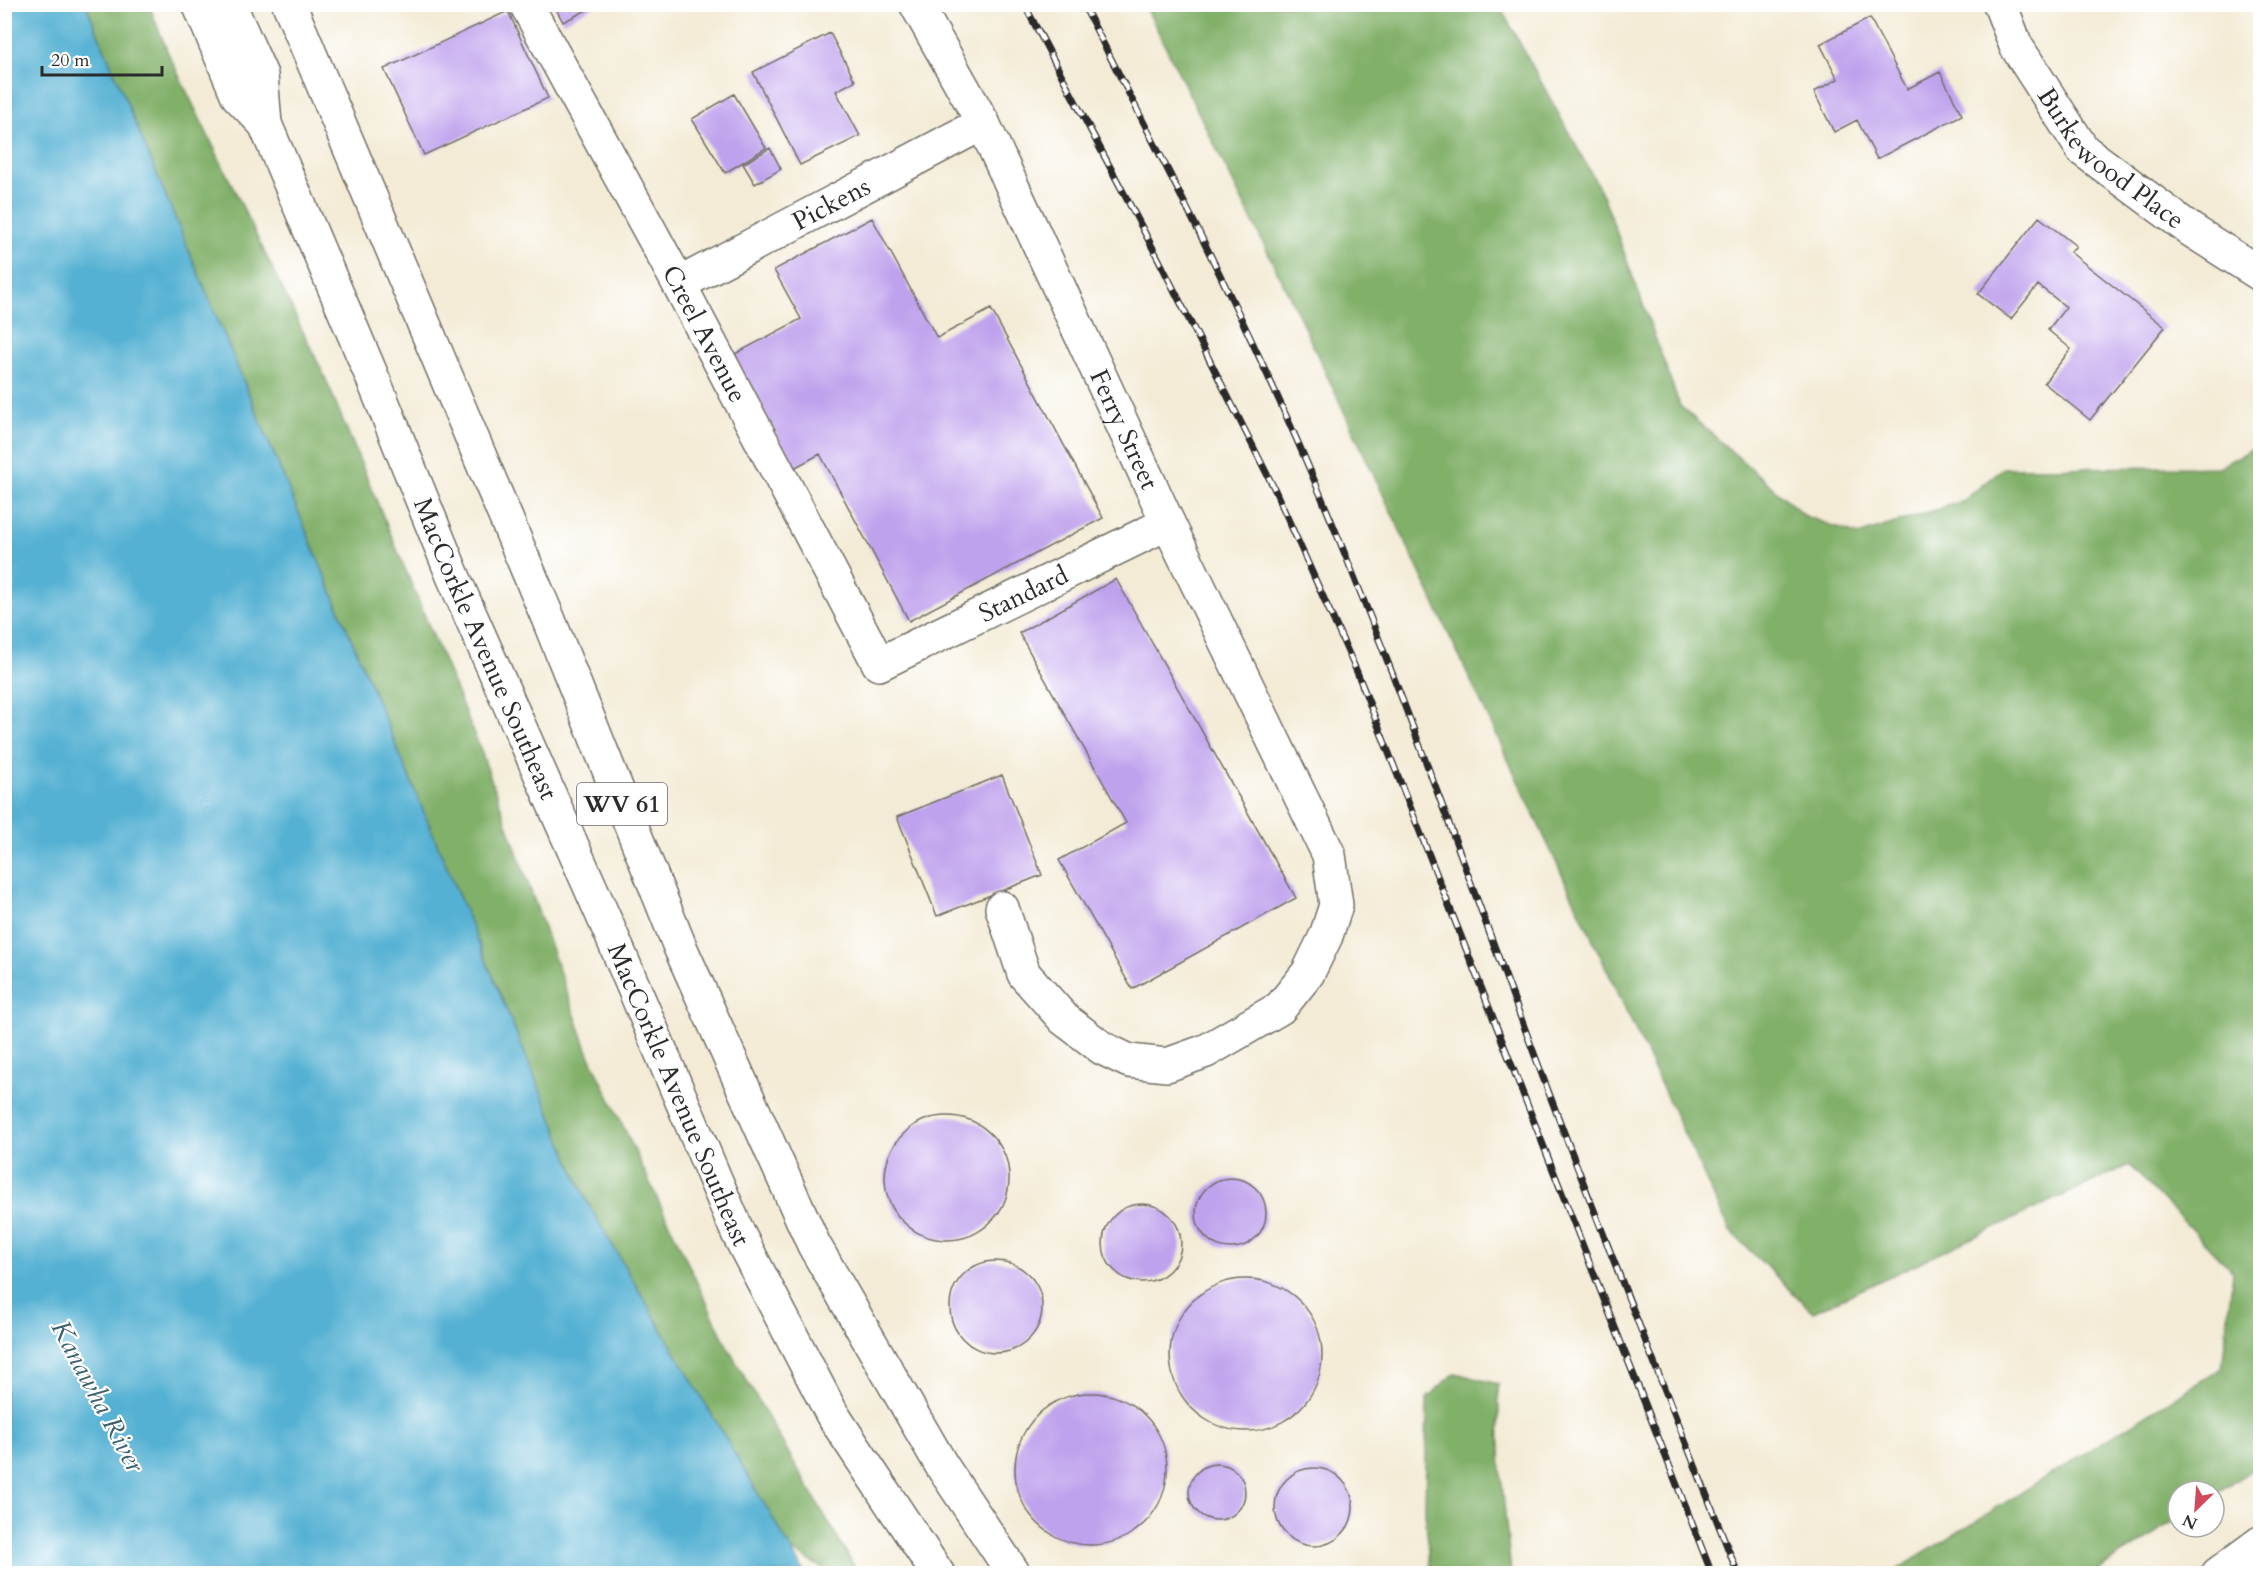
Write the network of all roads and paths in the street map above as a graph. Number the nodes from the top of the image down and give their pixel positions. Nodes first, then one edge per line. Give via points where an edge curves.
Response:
1 (199, 4) edge
2 (229, 4) edge
3 (289, 4) edge
4 (526, 4) edge
5 (916, 4) edge
6 (2000, 4) edge
7 (983, 123) junction
8 (265, 124) junction
9 (2260, 274) edge
10 (679, 284) junction
11 (1168, 523) junction
12 (879, 664) joint
13 (1002, 908) dead end
14 (2260, 1543) edge
15 (938, 1574) edge
16 (1014, 1574) edge
17 (2218, 1574) edge

1 - 8 main road, MacCorkle Avenue Southeast / WV 61 via 238,96
2 - 8 main road, WV 61 via 261,75
3 - 16 main road, WV 61 via 548,618 680,947 814,1245 942,1466
4 - 10 main road, Creel Avenue
5 - 7 main road, Ferry Street
6 - 9 main road, Burkewood Place via 2016,46 2083,150 2191,230
7 - 10 main road, Pickens
7 - 11 main road, Ferry Street
8 - 15 main road, MacCorkle Avenue Southeast / WV 61 via 453,576 738,1233 832,1414
10 - 12 main road, Creel Avenue
11 - 12 main road, Standard
11 - 13 main road, Ferry Street via 1329,855 1336,905 1326,936 1308,973 1280,1008 1206,1051 1167,1065 1129,1061 1102,1048 1064,1019 1024,974
14 - 17 main road

